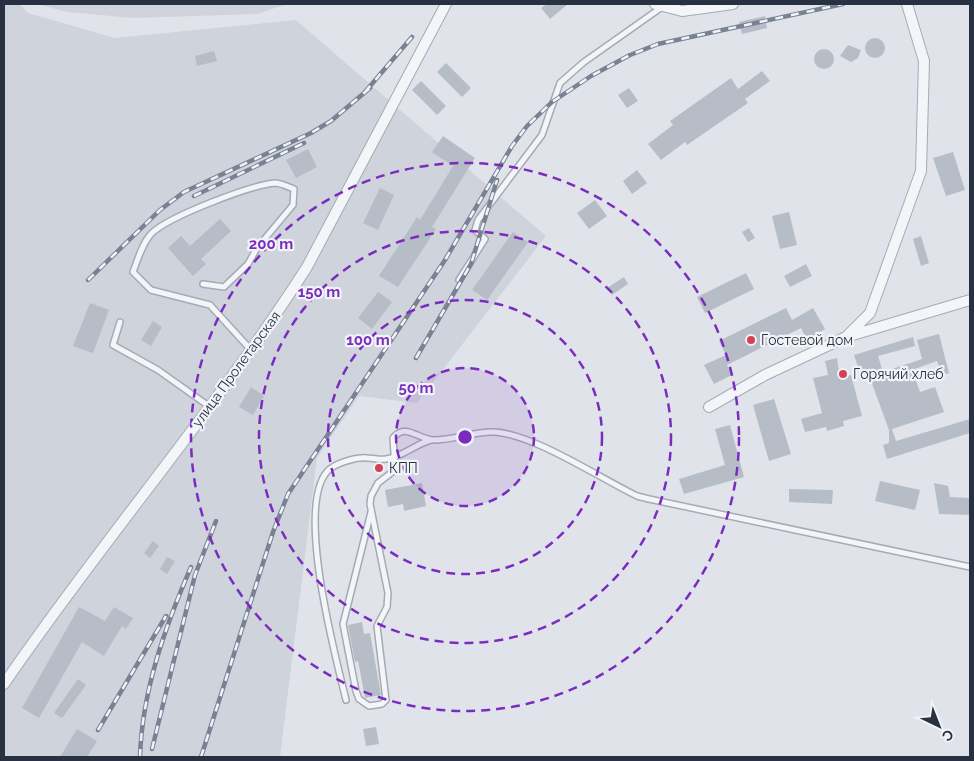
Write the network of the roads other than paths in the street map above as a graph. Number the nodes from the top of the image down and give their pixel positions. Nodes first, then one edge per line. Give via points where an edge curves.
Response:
1 (446, 4) edge
2 (733, 4) edge
3 (908, 4) edge
4 (659, 5) edge
5 (459, 280) dead end
6 (203, 284) dead end
7 (970, 300) edge
8 (120, 322) dead end
9 (846, 337) junction
10 (251, 350) junction
11 (210, 406) junction
12 (709, 407) dead end
13 (432, 440) junction
14 (394, 458) junction
15 (371, 512) junction
16 (970, 567) edge
17 (4, 684) edge
18 (346, 700) dead end

1 - 10 street, улица Пролетарская via 307,267
2 - 4 street via 695,11
3 - 9 street via 924,61 921,171 870,313
4 - 5 lane via 560,83 542,135 478,220 474,230 485,239
6 - 10 lane via 224,287 248,264 293,205 294,189 276,183 206,203 166,223 151,234 133,272 151,290 210,305
7 - 9 street
8 - 11 lane via 113,345 158,370
9 - 12 street via 765,375
10 - 11 street, улица Пролетарская
11 - 17 street, улица Пролетарская via 60,604
13 - 14 lane
13 - 14 lane via 410,431 400,432 393,438
13 - 16 lane via 486,432 516,435 637,496
14 - 15 lane via 395,470 384,477 371,496
14 - 18 lane via 360,458 332,467 322,479 319,494 316,518 319,579
15 - 15 lane via 389,600 377,626 387,694 386,700 374,707 363,704 356,691 343,624

